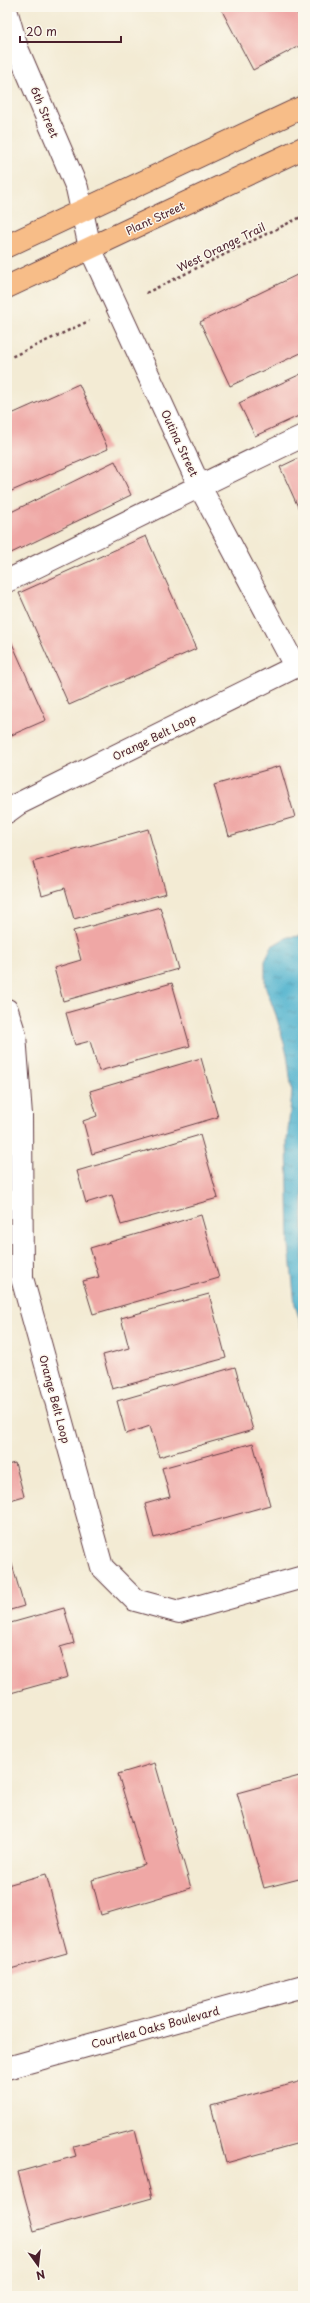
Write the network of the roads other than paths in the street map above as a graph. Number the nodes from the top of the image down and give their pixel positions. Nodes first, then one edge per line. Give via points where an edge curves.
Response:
1 (7, 13) edge
2 (303, 107) edge
3 (303, 148) edge
4 (81, 211) junction
5 (7, 246) edge
6 (90, 248) junction
7 (7, 287) edge
8 (303, 436) edge
9 (199, 485) junction
10 (7, 581) edge
11 (299, 665) edge
12 (7, 812) edge
13 (7, 1010) edge
14 (303, 1577) edge
15 (303, 1986) edge
16 (7, 2068) edge

1 - 4 street, 6th Street via 17,48 77,188
2 - 4 main road
3 - 6 main road, Plant Street
4 - 5 main road
4 - 6 street, Outina Street
6 - 7 main road, Plant Street
6 - 9 street, Outina Street
8 - 9 street
9 - 10 street
9 - 11 street, Outina Street
11 - 12 street, Orange Belt Loop via 18,804
13 - 14 street, Orange Belt Loop via 15,1035 21,1115 22,1278 102,1567 135,1600 178,1612
15 - 16 street, Courtlea Oaks Boulevard

